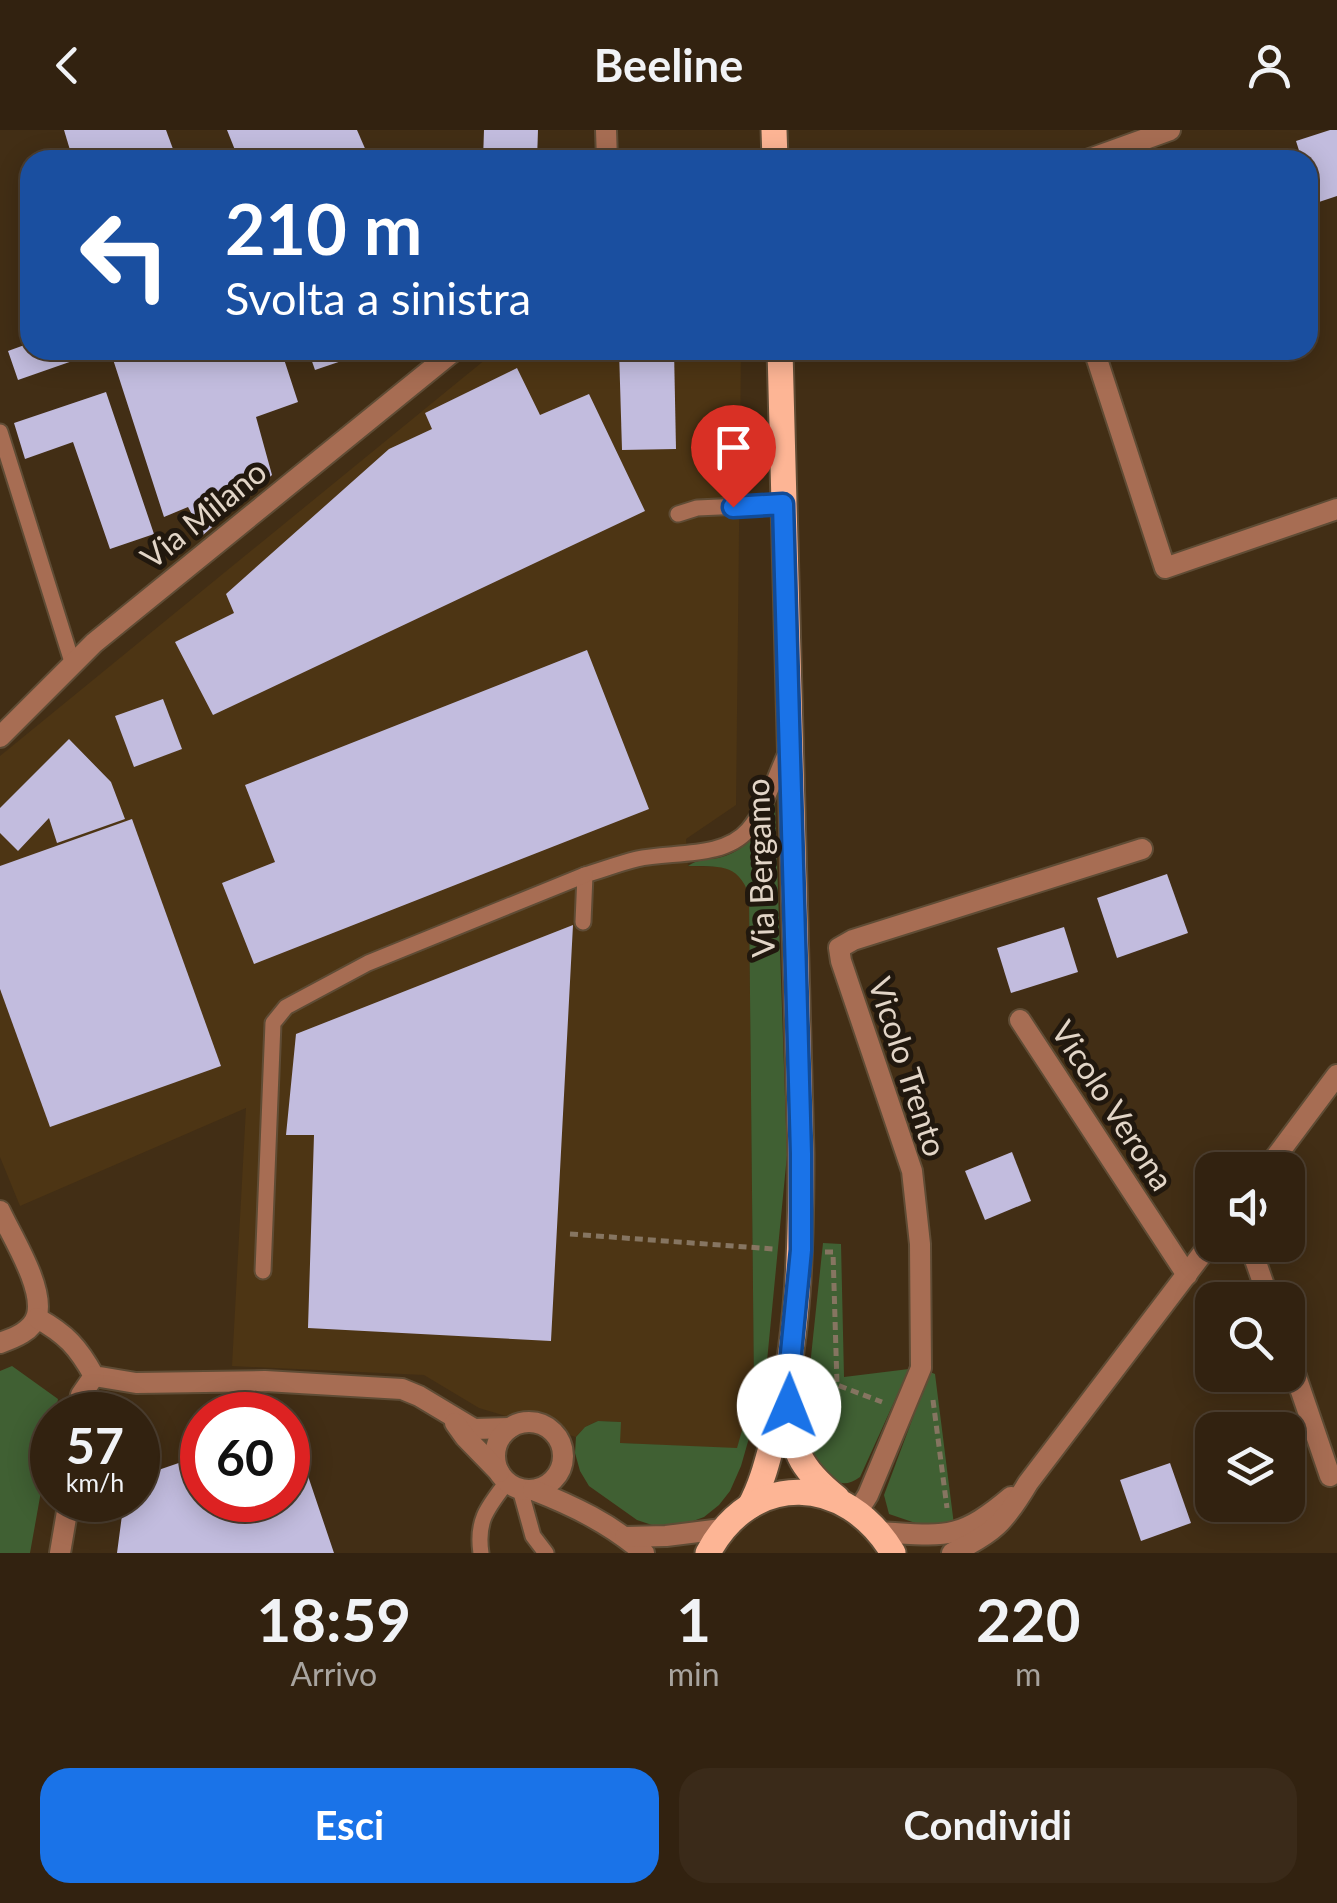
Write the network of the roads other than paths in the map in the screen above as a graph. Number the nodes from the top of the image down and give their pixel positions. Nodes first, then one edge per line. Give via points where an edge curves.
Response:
1 (1170, 130) edge
2 (1115, 150) edge
3 (443, 360) edge
4 (780, 360) edge
5 (1097, 360) edge
6 (0, 432) edge
7 (783, 504) junction
8 (1337, 509) edge
9 (678, 514) dead end
10 (73, 665) junction
11 (0, 738) edge
12 (790, 745) junction
13 (1142, 850) dead end
14 (585, 876) junction
15 (583, 922) dead end
16 (1020, 1020) dead end
17 (1337, 1075) edge
18 (1279, 1152) edge
19 (0, 1211) edge
20 (1196, 1262) edge
21 (263, 1271) dead end
22 (1187, 1274) junction
23 (37, 1318) junction
24 (0, 1343) edge
25 (94, 1376) junction
26 (788, 1384) junction
27 (84, 1392) edge
28 (1301, 1392) edge
29 (451, 1417) junction
30 (510, 1428) junction
31 (563, 1456) junction
32 (1330, 1476) dead end
33 (515, 1483) junction
34 (1028, 1484) junction
35 (750, 1506) junction
36 (849, 1506) junction
37 (590, 1514) junction
38 (65, 1522) edge
39 (722, 1529) junction
40 (626, 1537) junction
41 (886, 1542) edge
42 (60, 1553) edge
43 (482, 1553) edge
44 (546, 1553) edge
45 (644, 1553) edge
46 (708, 1553) edge
47 (952, 1553) edge

1 - 2 street
3 - 10 street, Via Milano
4 - 7 main road, Via Bergamo
5 - 8 street via 1165,568
6 - 10 lane
7 - 9 lane
7 - 12 main road, Via Bergamo
10 - 11 street, Via Milano
12 - 14 lane via 745,834 713,848 637,859
12 - 26 main road, Via Bergamo via 801,1250
13 - 36 street, Vicolo Trento via 839,948 912,1171 920,1244 921,1368 868,1495
14 - 15 lane
14 - 21 lane via 368,963 286,1007 274,1024
16 - 22 street, Vicolo Verona
17 - 18 street
19 - 23 street via 38,1297
20 - 22 street
22 - 34 street
23 - 24 street
23 - 25 street via 62,1332
25 - 27 street
25 - 29 street via 136,1383 265,1380 402,1389
26 - 35 main road, Via Bergamo
26 - 36 main road, Via Bergamo via 797,1451 814,1479
28 - 32 street
29 - 30 street via 474,1428
29 - 33 street
30 - 31 street via 526,1422 548,1427
30 - 33 street via 497,1443 496,1463
31 - 33 street via 551,1482
31 - 37 street
33 - 37 street
33 - 43 lane via 482,1516
33 - 44 lane via 533,1536
34 - 41 street via 969,1528
34 - 47 street via 989,1534
35 - 36 main road via 804,1492
35 - 39 main road
36 - 41 main road, Via Bergamo
37 - 40 street
38 - 42 street
39 - 40 street
39 - 46 main road
40 - 45 street

